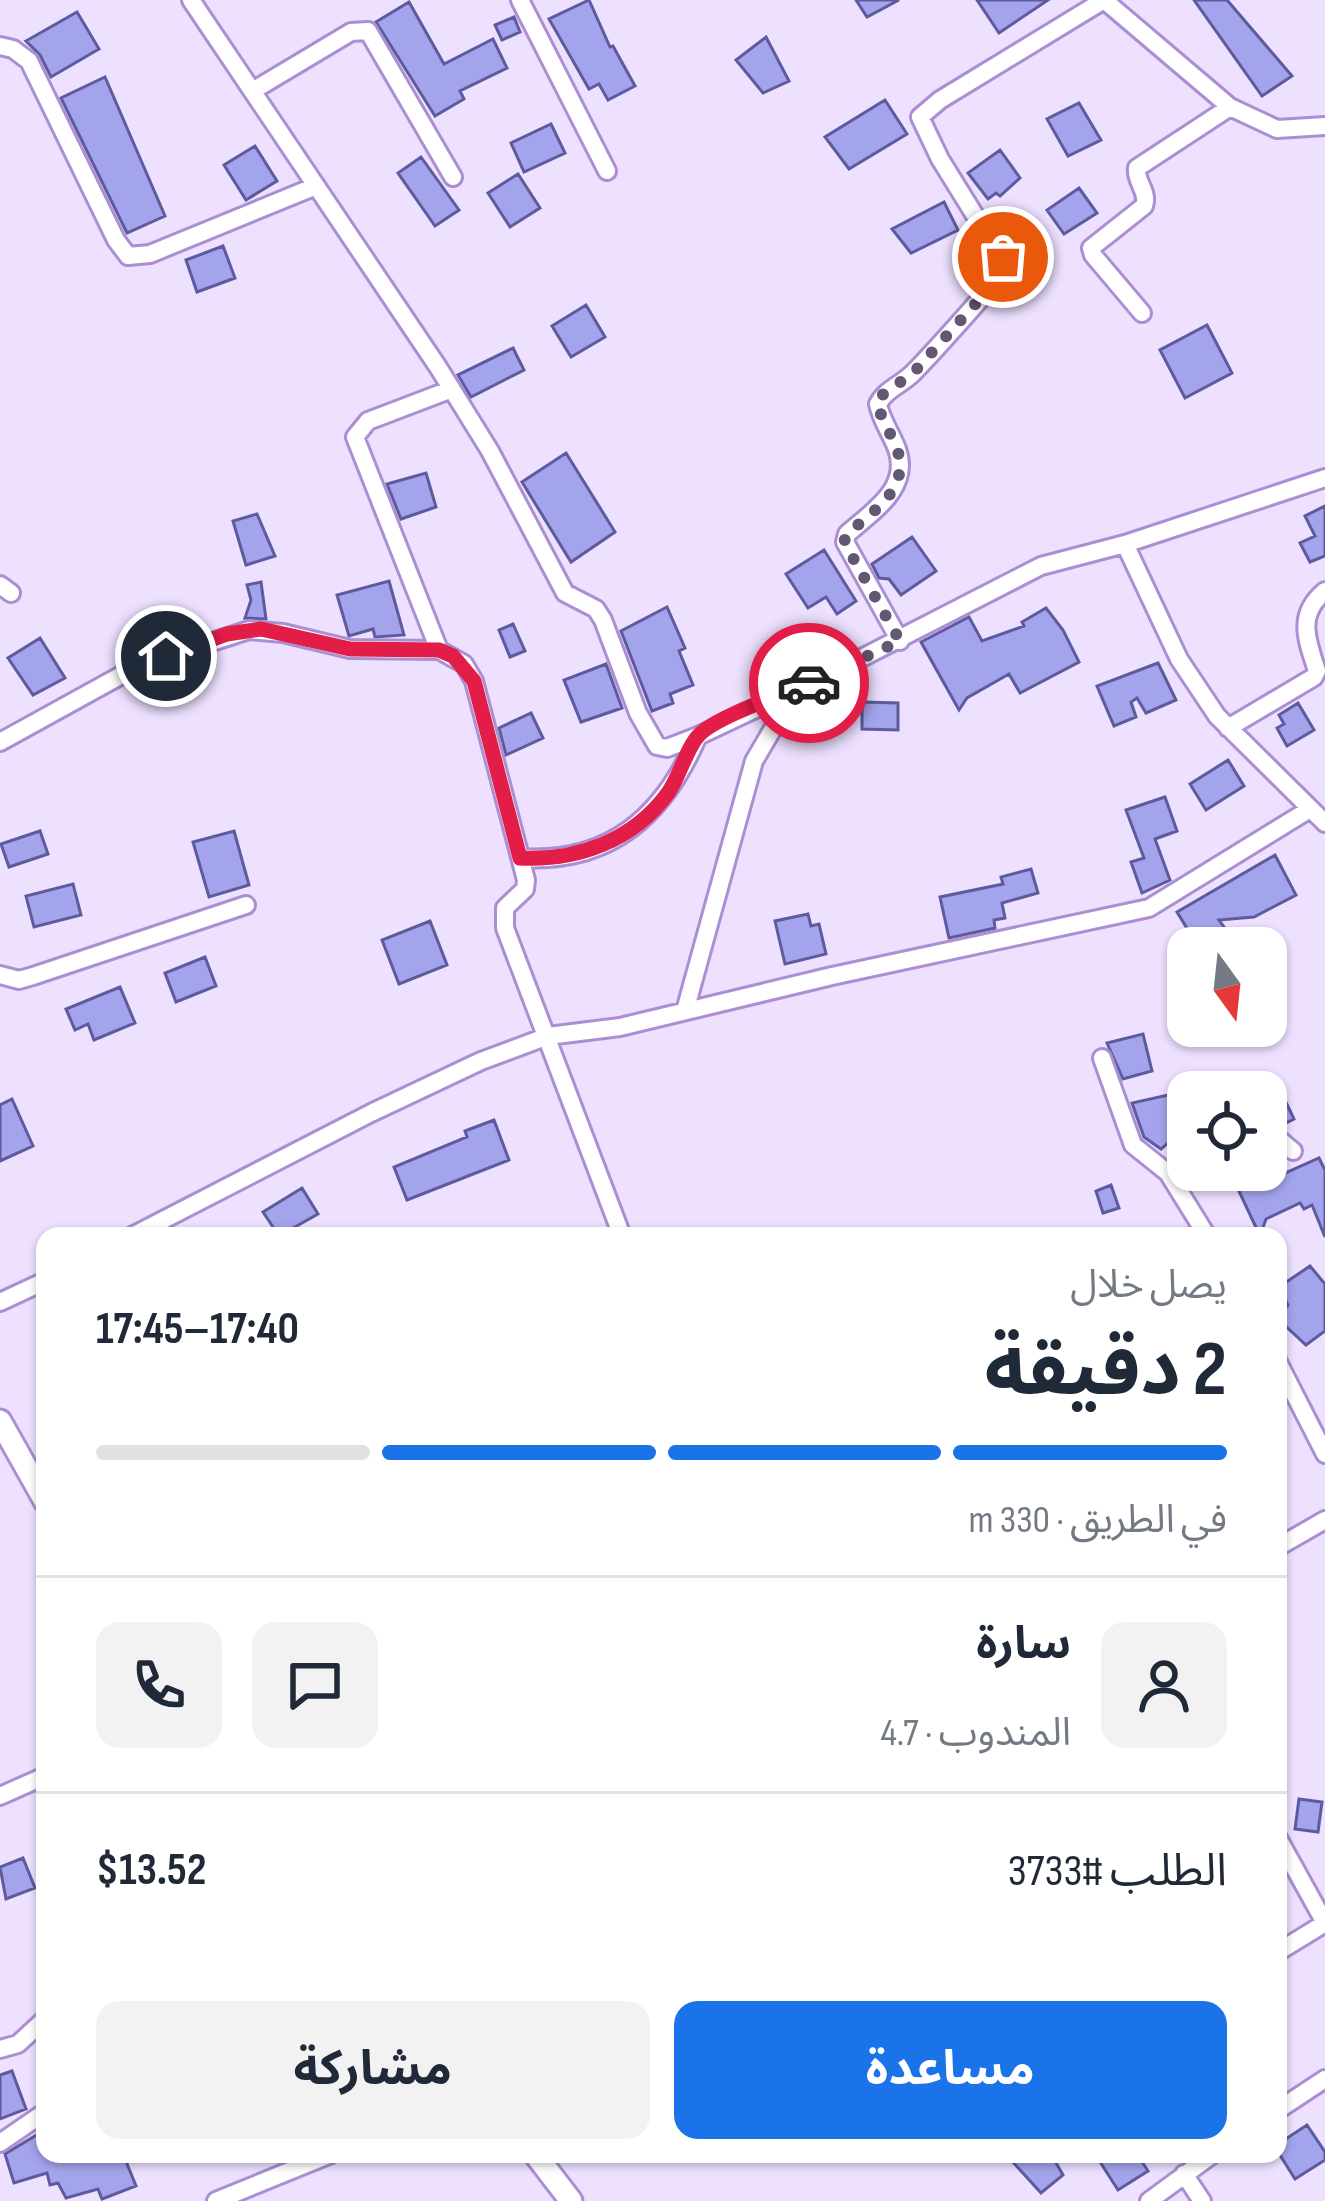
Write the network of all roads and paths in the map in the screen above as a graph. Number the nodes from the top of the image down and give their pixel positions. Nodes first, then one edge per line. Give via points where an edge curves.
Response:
1 (191, 0) edge
2 (520, 0) edge
3 (1104, 0) edge
4 (0, 46) edge
5 (254, 90) junction
6 (1230, 107) junction
7 (1325, 126) edge
8 (607, 171) dead end
9 (453, 177) dead end
10 (316, 186) junction
11 (1142, 313) dead end
12 (452, 389) junction
13 (1325, 478) edge
14 (1125, 544) junction
15 (1325, 592) edge
16 (900, 641) junction
17 (439, 650) junction
18 (796, 689) junction
19 (1228, 728) junction
20 (698, 736) junction
21 (0, 742) edge
22 (1310, 808) junction
23 (1325, 823) edge
24 (520, 858) junction
25 (246, 905) dead end
26 (0, 975) edge
27 (685, 1012) junction
28 (548, 1036) junction
29 (1102, 1058) dead end
30 (1287, 1146) edge
31 (1293, 1151) dead end
32 (1167, 1172) edge
33 (1181, 1191) edge
34 (149, 1227) edge
35 (619, 1227) edge
36 (1202, 1227) edge
37 (36, 1285) edge
38 (0, 1302) edge
39 (1287, 1379) edge
40 (0, 1421) edge
41 (1325, 1454) edge
42 (36, 1480) edge
43 (1325, 1520) edge
44 (1287, 1542) edge
45 (36, 1780) edge
46 (0, 1796) edge
47 (1287, 1854) edge
48 (1325, 1923) edge
49 (1287, 1946) edge
50 (36, 2028) edge
51 (0, 2049) edge
52 (1322, 2087) edge
53 (1287, 2105) edge
54 (36, 2118) edge
55 (0, 2143) edge
56 (309, 2163) edge
57 (542, 2163) edge
58 (1200, 2163) edge
59 (1184, 2174) junction
60 (216, 2201) edge
61 (571, 2201) edge
62 (1149, 2201) edge
63 (1202, 2201) edge

1 - 5 street
2 - 8 street
3 - 6 street
3 - 16 street via 920,117 1005,264 940,345 878,404 900,472 895,489 844,542
4 - 10 street via 29,61 128,256
5 - 9 street via 351,32 368,31
5 - 10 street
6 - 7 street via 1277,130
6 - 11 street via 1137,168 1144,206 1091,248
10 - 12 street
12 - 17 street via 368,421 355,437
12 - 20 street via 565,592 603,620 654,744 667,748
13 - 14 street
14 - 16 street via 1041,566
14 - 19 street via 1179,659
15 - 19 street via 1305,618 1316,674
16 - 18 street
17 - 21 street via 350,649 261,629 227,634 138,666
17 - 24 street via 464,664 474,681
18 - 20 street
18 - 27 street via 754,761
19 - 22 street
20 - 24 street via 667,795 618,839 559,857
22 - 23 street
22 - 27 street via 1148,908
24 - 28 street via 525,889 503,919
25 - 26 street via 19,980
27 - 28 street
28 - 34 street via 371,1113
28 - 35 street
29 - 32 street via 1132,1145
30 - 31 street
33 - 36 street
37 - 38 street
39 - 41 street
40 - 42 main road
43 - 44 street
45 - 46 street
47 - 48 street
48 - 49 street
50 - 51 street
52 - 53 street
54 - 55 street
56 - 60 street
57 - 61 main road
58 - 59 street
59 - 62 street
59 - 63 street

